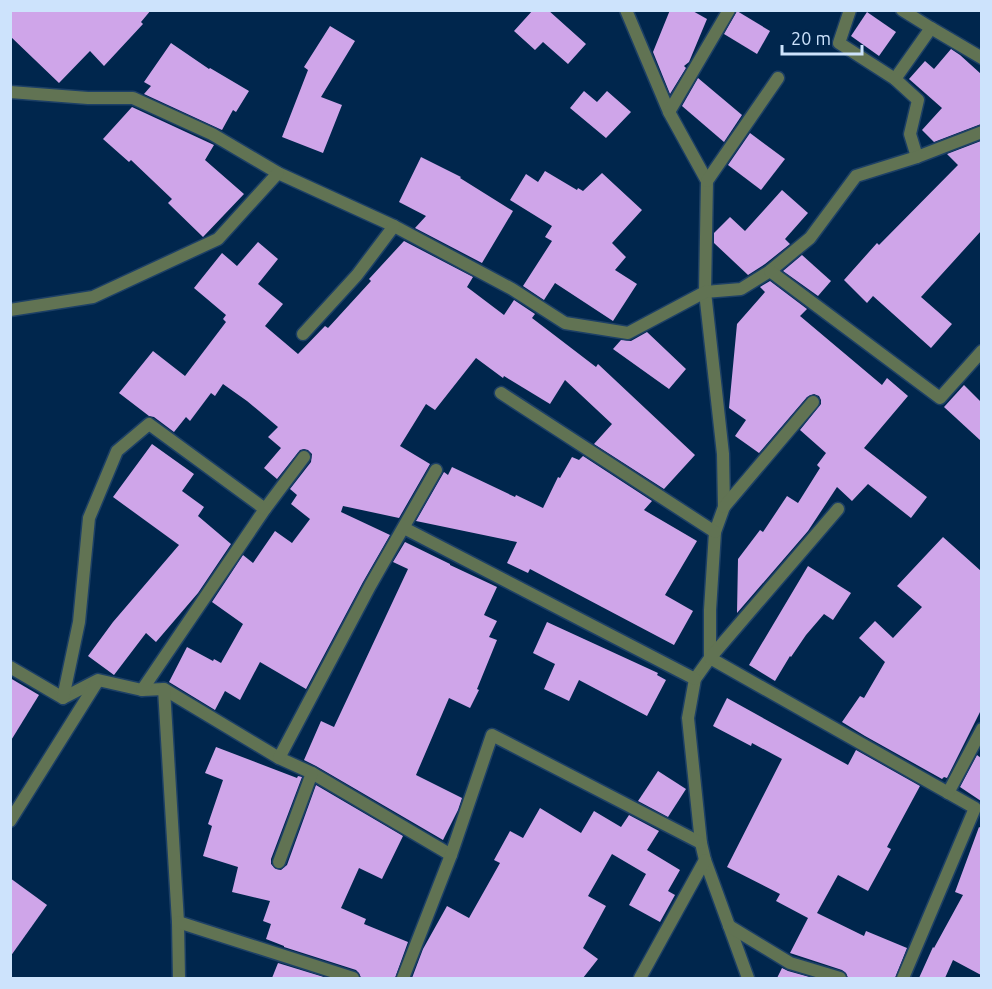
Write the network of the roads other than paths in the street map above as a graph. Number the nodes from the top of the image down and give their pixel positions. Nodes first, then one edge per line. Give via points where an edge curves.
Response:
1 (626, 10) edge
2 (729, 10) edge
3 (850, 10) edge
4 (902, 10) edge
5 (931, 27) junction
6 (981, 58) edge
7 (778, 78) dead end
8 (895, 79) junction
9 (10, 92) edge
10 (669, 112) junction
11 (981, 132) edge
12 (917, 157) junction
13 (278, 173) junction
14 (707, 181) junction
15 (394, 226) junction
16 (770, 271) junction
17 (705, 292) junction
18 (10, 310) edge
19 (303, 334) dead end
20 (981, 351) edge
21 (501, 393) dead end
22 (813, 402) dead end
23 (304, 457) dead end
24 (436, 470) dead end
25 (724, 507) junction
26 (265, 508) junction
27 (838, 509) dead end
28 (404, 528) junction
29 (715, 532) junction
30 (710, 657) junction
31 (10, 667) edge
32 (695, 679) junction
33 (98, 680) junction
34 (164, 689) junction
35 (142, 690) junction
36 (63, 698) junction
37 (981, 729) edge
38 (279, 758) junction
39 (312, 773) junction
40 (948, 793) junction
41 (10, 821) edge
42 (701, 843) junction
43 (451, 855) junction
44 (705, 860) junction
45 (279, 862) dead end
46 (178, 922) junction
47 (729, 926) junction
48 (179, 978) edge
49 (353, 978) edge
50 (403, 978) edge
51 (640, 978) edge
52 (748, 978) edge
53 (840, 978) edge
54 (903, 978) edge

1 - 10 street
2 - 10 street
3 - 8 street via 839,43
4 - 5 street
5 - 6 street
5 - 8 street
7 - 14 street
8 - 12 street via 918,100 910,134
9 - 13 street via 133,98 212,134
10 - 14 street
11 - 12 street
12 - 16 street via 856,176 810,238
13 - 15 street
13 - 18 street via 218,239 93,297
14 - 17 street
15 - 17 street via 565,323 628,333
15 - 19 street via 357,275
16 - 17 street via 741,289
16 - 20 street via 940,398
17 - 25 street via 723,454
21 - 29 street
22 - 25 street
23 - 26 street
24 - 28 street
25 - 29 street
26 - 35 street
26 - 36 street via 149,424 117,451 88,518 79,622
27 - 30 street
28 - 32 street
28 - 38 street
29 - 30 street
30 - 32 street
30 - 40 street
31 - 36 street
32 - 42 street via 688,718
33 - 35 street
33 - 36 street
33 - 41 street
34 - 35 street
34 - 38 street
34 - 46 street
37 - 40 street
38 - 39 street
39 - 43 street
39 - 45 street
40 - 54 street via 975,808
42 - 43 street via 492,735
42 - 44 street
43 - 50 street
44 - 47 street
44 - 51 street
46 - 48 street
46 - 49 street
47 - 52 street
47 - 53 street via 790,963

